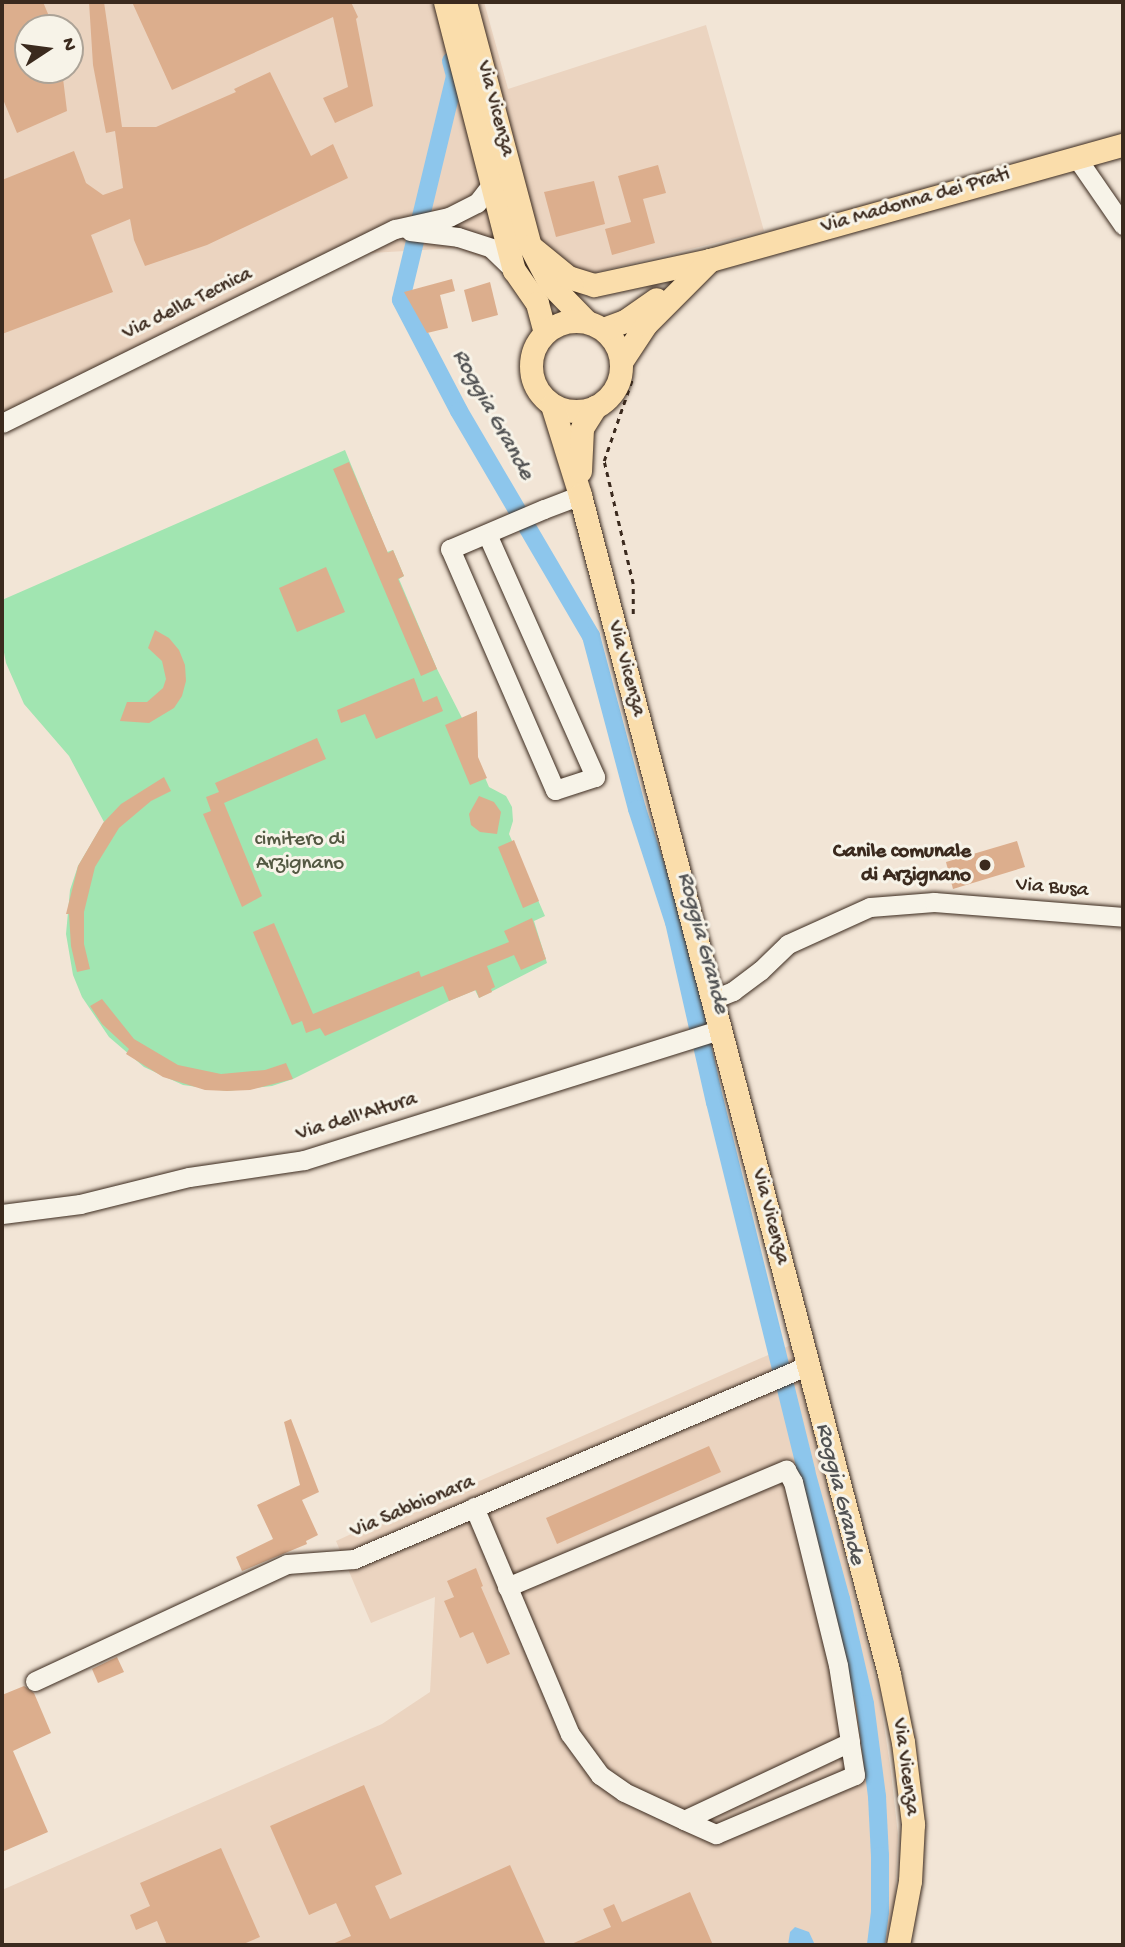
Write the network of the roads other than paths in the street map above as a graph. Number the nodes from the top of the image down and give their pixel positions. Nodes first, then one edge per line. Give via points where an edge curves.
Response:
1 (445, 2) edge
2 (465, 2) edge
3 (1123, 145) edge
4 (1076, 157) junction
5 (492, 184) junction
6 (1123, 225) edge
7 (395, 229) junction
8 (530, 246) junction
9 (710, 260) junction
10 (514, 270) junction
11 (594, 325) junction
12 (545, 332) junction
13 (628, 366) junction
14 (552, 405) junction
15 (595, 407) junction
16 (2, 423) edge
17 (580, 495) junction
18 (487, 534) junction
19 (1123, 917) edge
20 (711, 1000) junction
21 (718, 1030) junction
22 (2, 1214) edge
23 (808, 1365) junction
24 (474, 1507) junction
25 (507, 1587) junction
26 (35, 1681) dead end
27 (850, 1742) junction
28 (684, 1819) junction
29 (898, 1945) edge

1 - 5 main road, Via Vicenza
2 - 8 main road, Via Vicenza
3 - 4 main road, Via Madonna dei Prati
4 - 6 street
4 - 9 main road, Via Madonna dei Prati
5 - 7 street, Via della Tecnica via 477,203 449,216
5 - 10 main road, Via Vicenza
7 - 10 street via 458,237 491,248
7 - 16 street, Via della Tecnica
8 - 9 main road, Via Madonna dei Prati via 568,277 594,285
8 - 11 main road, Via Vicenza via 550,284
9 - 11 main road, Via Madonna dei Prati via 625,321
9 - 13 main road, Via Madonna dei Prati via 646,324
10 - 12 main road, Via Vicenza via 537,303
11 - 12 main road via 571,320
11 - 13 main road, Via Vicenza via 612,338
12 - 14 main road, Via Vicenza via 534,349 530,370 534,384
13 - 15 main road, Via Vicenza via 615,389
14 - 15 main road via 573,411
14 - 17 main road, Via Vicenza
15 - 17 main road, Via Vicenza via 582,428
17 - 18 street
17 - 20 main road, Via Vicenza
18 - 18 street via 450,549 555,790 594,777
19 - 20 street, Via Busa via 934,902 870,907 788,944 733,991
20 - 21 main road, Via Vicenza
21 - 22 street, Via dell'Altura via 304,1160 189,1177 80,1203
21 - 23 main road, Via Vicenza
23 - 24 street, Via Sabbionara
23 - 29 main road, Via Vicenza via 903,1742 913,1824 910,1881
24 - 25 street
24 - 26 street, Via Sabbionara via 354,1559 287,1564
25 - 27 street via 786,1470 793,1482 838,1665
25 - 28 street via 547,1687 581,1752 600,1775 624,1792
27 - 28 street
27 - 28 street via 855,1775 716,1834

